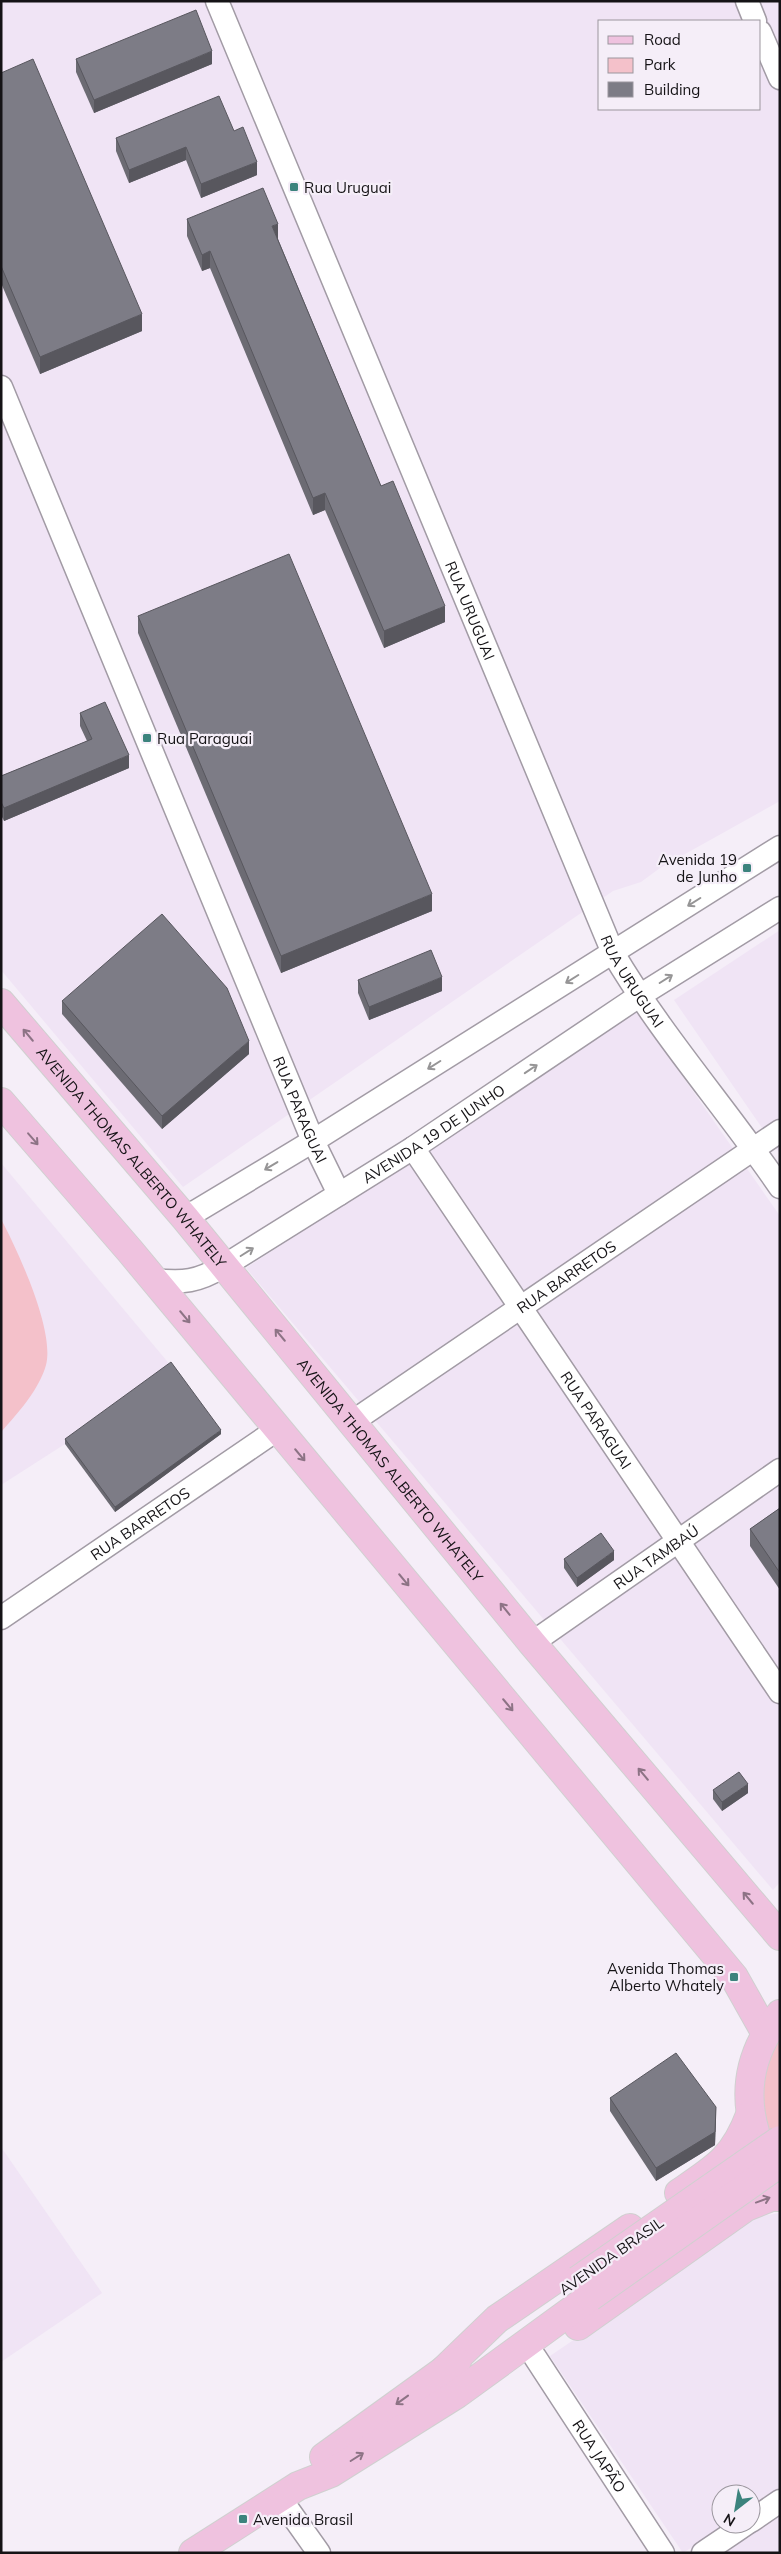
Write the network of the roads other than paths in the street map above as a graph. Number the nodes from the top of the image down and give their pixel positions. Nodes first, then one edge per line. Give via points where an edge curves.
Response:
1 (217, 1) edge
2 (747, 1) edge
3 (755, 20) edge
4 (761, 34) edge
5 (780, 78) edge
6 (1, 387) edge
7 (780, 847) edge
8 (780, 908) edge
9 (613, 953) junction
10 (639, 996) junction
11 (1, 1003) edge
12 (1, 1102) edge
13 (780, 1131) edge
14 (313, 1141) junction
15 (414, 1148) junction
16 (754, 1149) junction
17 (780, 1187) edge
18 (339, 1194) junction
19 (185, 1218) junction
20 (224, 1266) junction
21 (154, 1280) junction
22 (520, 1306) junction
23 (352, 1422) junction
24 (278, 1429) junction
25 (780, 1470) edge
26 (678, 1540) junction
27 (1, 1618) edge
28 (532, 1643) junction
29 (780, 1692) edge
30 (780, 1936) edge
31 (773, 2023) edge
32 (750, 2115) junction
33 (780, 2140) edge
34 (780, 2163) edge
35 (780, 2176) edge
36 (780, 2197) edge
37 (584, 2288) junction
38 (535, 2357) junction
39 (442, 2372) junction
40 (457, 2394) junction
41 (289, 2492) junction
42 (780, 2501) edge
43 (761, 2513) edge
44 (731, 2534) edge
45 (193, 2553) edge
46 (319, 2553) edge
47 (663, 2553) edge
48 (703, 2553) edge

1 - 9 street, RUA URUGUAI
2 - 3 street
4 - 5 street
6 - 14 street, RUA PARAGUAI
7 -> 9 street
10 -> 8 street, AVENIDA 19 DE JUNHO
9 - 10 street, RUA URUGUAI
9 -> 14 street
15 -> 10 street, AVENIDA 19 DE JUNHO
10 - 16 street, RUA URUGUAI
19 -> 11 main road, AVENIDA THOMAS ALBERTO WHATELY
12 -> 21 main road
13 - 16 street, RUA BARRETOS
14 - 18 street, RUA PARAGUAI
14 -> 19 street
15 - 18 street, AVENIDA 19 DE JUNHO
15 - 22 street, RUA PARAGUAI
16 - 17 street, RUA URUGUAI
16 - 22 street, RUA BARRETOS
20 -> 18 street, AVENIDA 19 DE JUNHO
19 - 20 main road, AVENIDA THOMAS ALBERTO WHATELY
20 - 21 street, AVENIDA 19 DE JUNHO via 208,1276 182,1283
23 -> 20 main road, AVENIDA THOMAS ALBERTO WHATELY
21 -> 24 main road
22 - 23 street, RUA BARRETOS
22 - 26 street, RUA PARAGUAI
28 -> 23 main road, AVENIDA THOMAS ALBERTO WHATELY
24 - 27 street, RUA BARRETOS
24 -> 31 main road
25 - 26 street, RUA TAMBAÚ
26 - 28 street, RUA TAMBAÚ
26 - 29 street, RUA PARAGUAI
30 -> 28 main road, AVENIDA THOMAS ALBERTO WHATELY
31 - 32 main road via 754,2058 748,2086
32 - 35 main road via 759,2146
32 - 39 main road, AVENIDA BRASIL via 744,2133 726,2159 497,2319
33 - 37 main road, AVENIDA BRASIL, bridge
34 - 37 main road, AVENIDA BRASIL, bridge
38 -> 36 main road, AVENIDA BRASIL via 746,2207 771,2197
37 - 39 main road, AVENIDA BRASIL
37 - 40 main road, AVENIDA BRASIL
38 - 40 main road, AVENIDA BRASIL
38 - 47 street, RUA JAPÃO
39 -> 41 main road, AVENIDA BRASIL via 320,2460
41 -> 40 main road, AVENIDA BRASIL via 331,2473
41 - 45 main road, AVENIDA BRASIL
41 - 46 street
42 - 43 street
44 - 48 street

